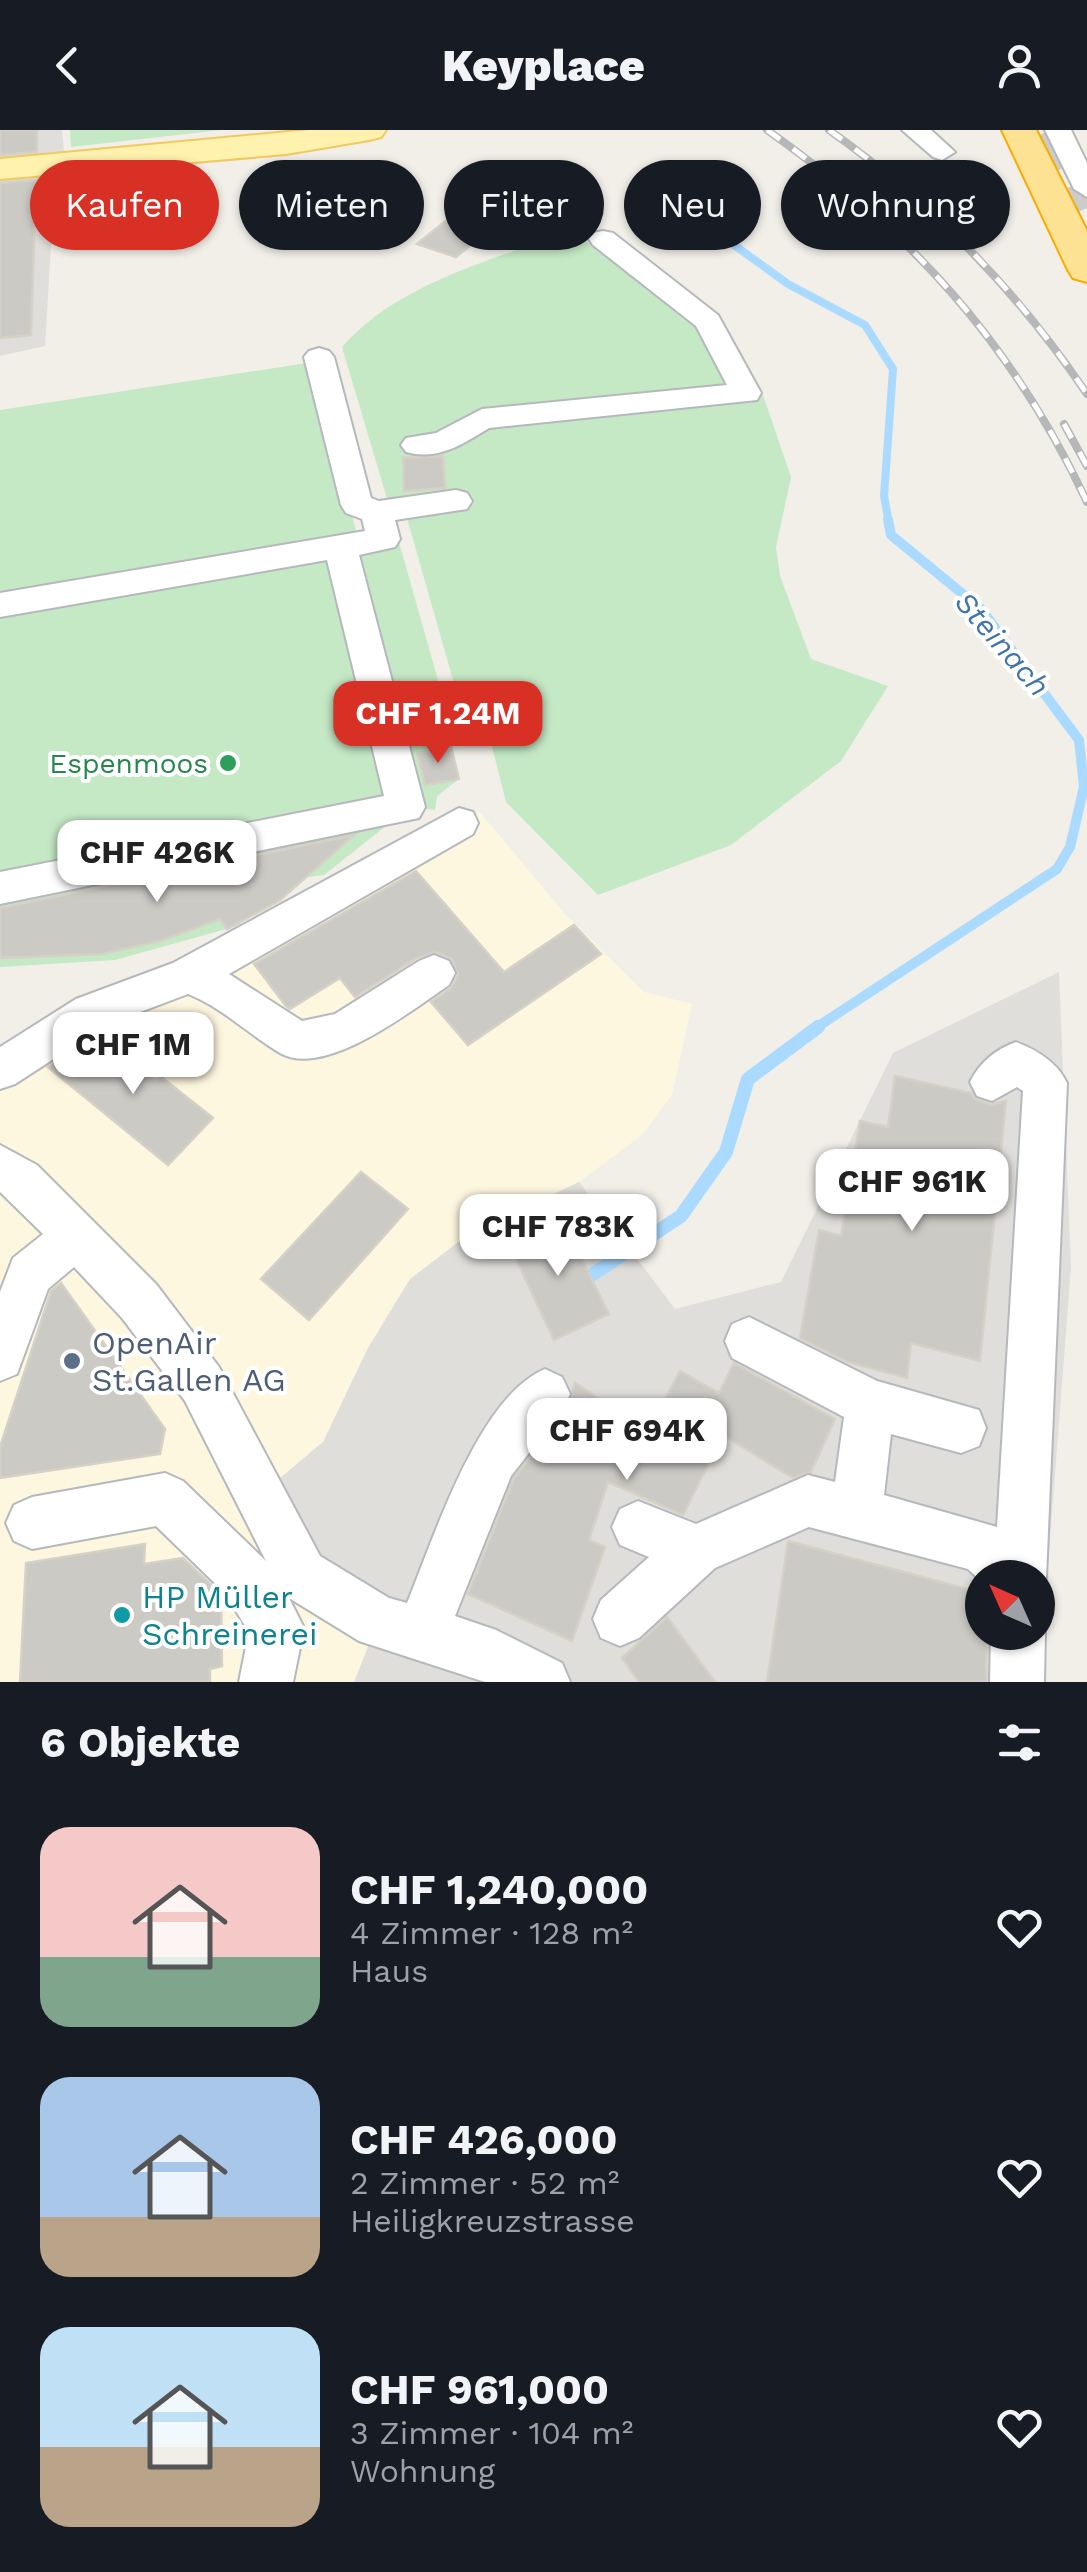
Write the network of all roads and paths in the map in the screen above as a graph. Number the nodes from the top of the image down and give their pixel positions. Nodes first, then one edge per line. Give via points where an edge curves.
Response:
1 (370, 130) edge
2 (915, 130) edge
3 (1019, 130) edge
4 (1058, 130) edge
5 (942, 152) dead end
6 (0, 170) edge
7 (1087, 189) edge
8 (604, 241) edge
9 (1087, 270) edge
10 (319, 357) dead end
11 (417, 445) dead end
12 (456, 501) dead end
13 (377, 512) junction
14 (340, 547) junction
15 (0, 604) edge
16 (459, 823) dead end
17 (0, 888) edge
18 (434, 973) dead end
19 (188, 976) junction
20 (0, 1070) edge
21 (992, 1082) dead end
22 (0, 1166) edge
23 (76, 1236) junction
24 (750, 1341) dead end
25 (0, 1358) edge
26 (545, 1394) dead end
27 (870, 1404) junction
28 (960, 1428) dead end
29 (856, 1514) junction
30 (32, 1523) dead end
31 (638, 1528) dead end
32 (697, 1550) junction
33 (999, 1560) edge
34 (1017, 1560) edge
35 (620, 1619) dead end
36 (421, 1634) junction
37 (1018, 1650) edge
38 (474, 1665) edge
39 (266, 1682) edge
40 (544, 1682) edge
41 (1017, 1682) edge

1 - 6 main road
2 - 5 street
3 - 9 highway
4 - 7 street
8 - 11 street via 708,321 746,393 482,419 442,442
10 - 13 street via 357,506
12 - 13 street
13 - 14 street via 383,539
14 - 15 street
14 - 17 street via 406,807
16 - 19 street
18 - 19 street via 345,1030 298,1041 226,991
19 - 20 street via 90,1012
21 - 34 street via 1016,1061 1045,1083
22 - 23 street
23 - 25 street via 30,1274
23 - 36 street via 139,1301 202,1384 301,1574 378,1622
24 - 27 street
26 - 36 street via 493,1459
27 - 28 street
27 - 29 street
29 - 32 street via 808,1501
29 - 33 street via 979,1546
30 - 39 street via 165,1499 243,1572 278,1628
31 - 32 street
32 - 35 street
36 - 38 street
37 - 41 street
38 - 40 street

